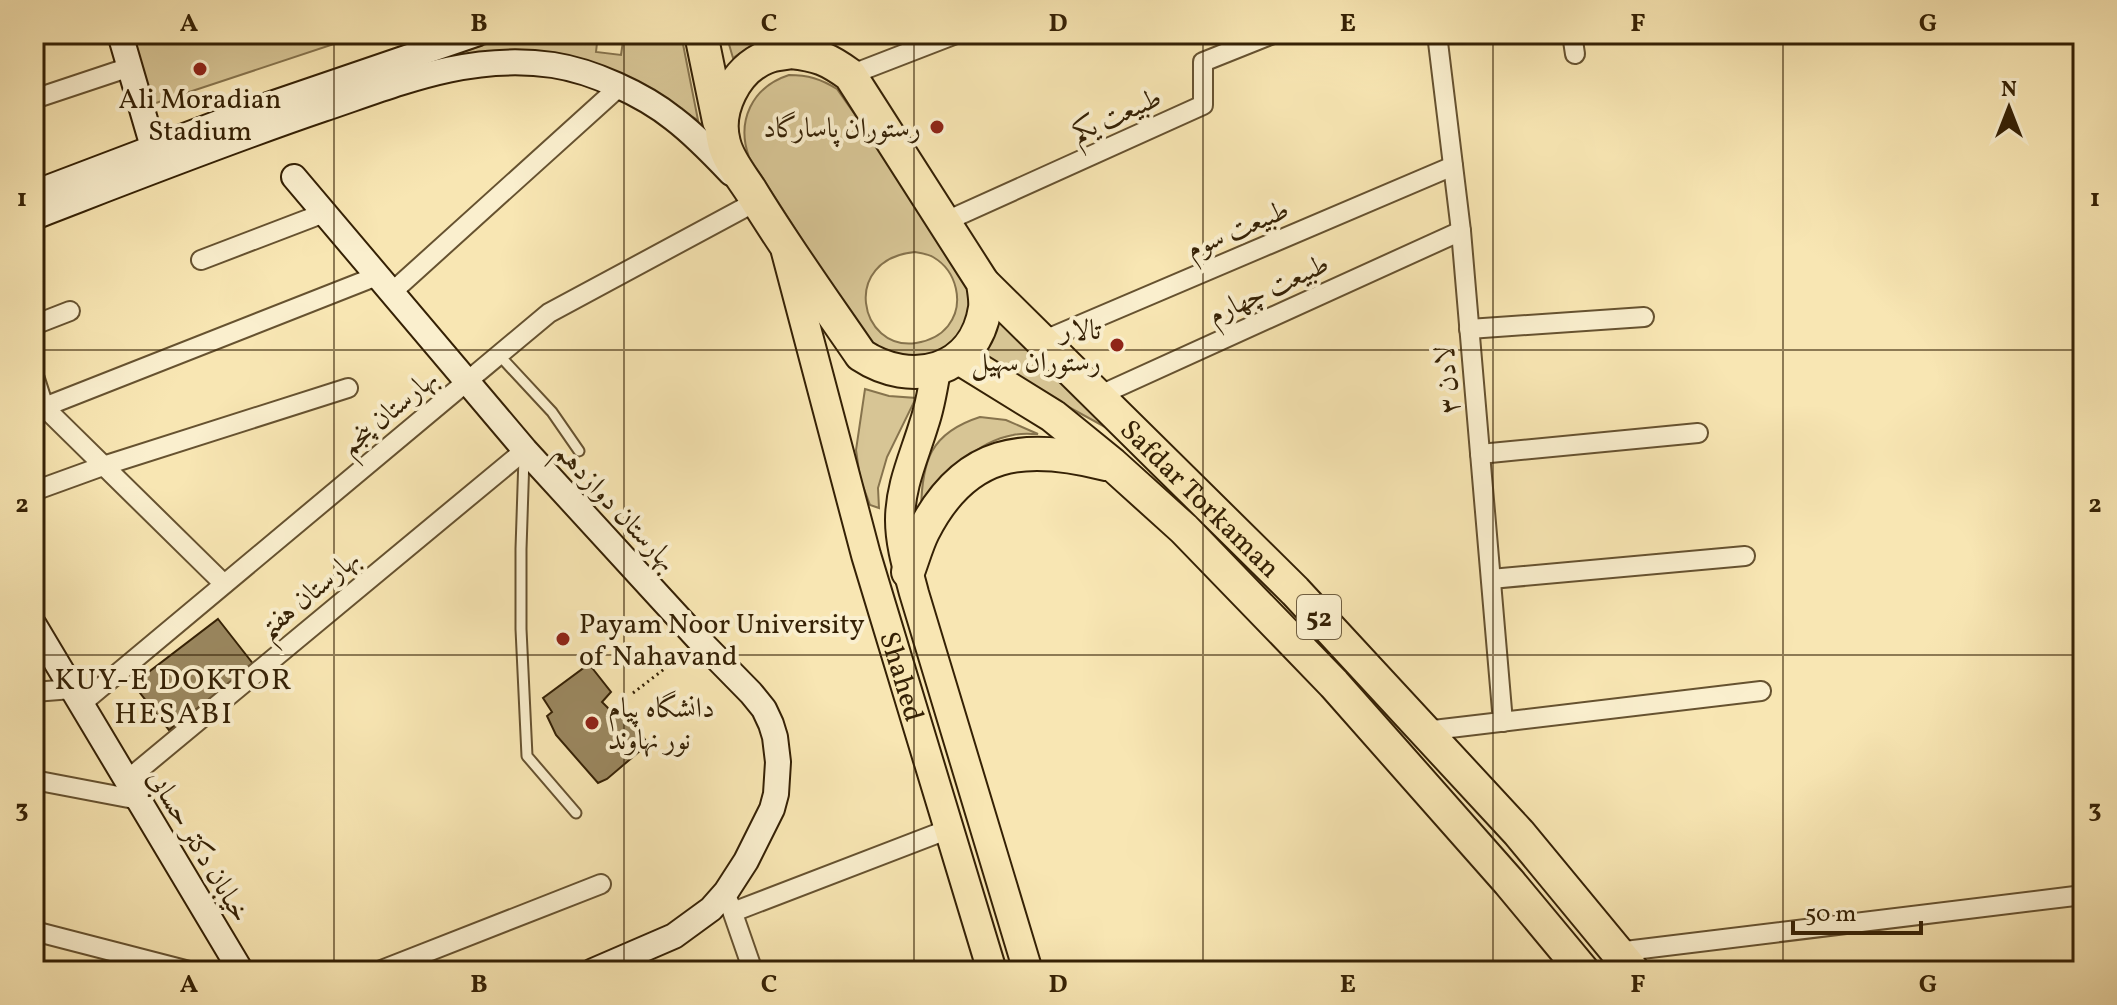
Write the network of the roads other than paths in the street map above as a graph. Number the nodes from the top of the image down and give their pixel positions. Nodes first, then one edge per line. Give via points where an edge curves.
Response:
1 (120, 34) edge
2 (476, 34) edge
3 (701, 34) edge
4 (823, 34) edge
5 (956, 34) edge
6 (1273, 34) edge
7 (1437, 34) edge
8 (1572, 34) edge
9 (1575, 54) dead end
10 (130, 67) junction
11 (850, 75) junction
12 (619, 87) junction
13 (34, 99) edge
14 (722, 134) junction
15 (158, 157) junction
16 (1453, 166) junction
17 (294, 177) dead end
18 (34, 193) edge
19 (757, 201) junction
20 (324, 213) junction
21 (34, 217) edge
22 (944, 222) junction
23 (1461, 231) junction
24 (783, 240) junction
25 (201, 260) dead end
26 (983, 283) junction
27 (384, 284) junction
28 (70, 311) dead end
29 (1644, 317) dead end
30 (34, 325) edge
31 (1469, 329) junction
32 (1042, 341) junction
33 (499, 355) junction
34 (948, 364) junction
35 (34, 376) edge
36 (467, 382) junction
37 (348, 388) dead end
38 (1098, 396) junction
39 (39, 409) edge
40 (1698, 433) dead end
41 (525, 450) junction
42 (579, 451) dead end
43 (1480, 454) junction
44 (103, 466) junction
45 (1115, 466) junction
46 (34, 491) edge
47 (1745, 556) dead end
48 (908, 572) junction
49 (1491, 579) junction
50 (224, 584) junction
51 (34, 625) edge
52 (1761, 691) dead end
53 (34, 692) edge
54 (76, 696) junction
55 (1503, 722) junction
56 (1425, 731) junction
57 (34, 780) edge
58 (133, 790) junction
59 (576, 813) dead end
60 (949, 829) junction
61 (601, 884) dead end
62 (2083, 895) edge
63 (729, 902) junction
64 (34, 931) edge
65 (1625, 961) edge
66 (189, 971) edge
67 (241, 971) edge
68 (379, 971) edge
69 (593, 971) edge
70 (753, 971) edge
71 (992, 971) edge
72 (1028, 971) edge
73 (1583, 971) edge

1 - 10 street
2 - 15 street
3 - 14 highway
4 - 11 highway, 52
5 - 11 street
6 - 22 street, طبیعت یکم via 1203,62 1203,105
7 - 16 street, لادن ۳
8 - 9 street
10 - 13 street
10 - 15 street
11 - 14 highway, 52 via 814,54 766,57 731,89
11 - 22 highway, 52
12 - 15 street via 554,65 476,64 437,71 255,132
12 - 19 street via 672,117
12 - 27 street
14 - 19 highway via 724,148
15 - 18 street
15 - 21 street
16 - 23 street, لادن ۳
16 - 32 street, طبیعت سوم
17 - 20 street, بهارستان دوازدهم
19 - 24 highway
19 - 33 street, بهارستان پنجم via 549,313
20 - 25 street
20 - 27 street, بهارستان دوازدهم
22 - 26 highway, 52
23 - 31 street, لادن ۳
23 - 38 street, طبیعت چهارم
24 - 34 highway via 861,355 894,371 915,373
24 - 60 main road, Shahed via 866,555
26 - 32 highway, Safdar Torkaman / 52
26 - 34 highway via 986,305 981,326 972,344
27 - 36 street, بهارستان دوازدهم
27 - 39 street
28 - 30 street
29 - 31 street
31 - 43 street, لادن ۳
32 - 38 highway, Safdar Torkaman / 52
33 - 36 street, بهارستان پنجم
33 - 42 lane via 552,412
34 - 45 highway, Safdar Torkaman / 52 via 1053,416
34 - 48 main road, Shahed via 902,496 900,523
35 - 39 street
36 - 41 street, بهارستان دوازدهم
36 - 50 street, بهارستان پنجم
37 - 44 street
38 - 56 highway, Safdar Torkaman / 52 via 1295,591
39 - 44 street
40 - 43 street
41 - 58 street, بهارستان هفتم
41 - 59 lane via 521,589 527,756
41 - 63 street, بهارستان دوازدهم via 764,709 771,724 778,750 772,809
43 - 49 street, لادن ۳
44 - 46 street
44 - 50 street
45 - 48 highway via 1042,453 1016,455 975,469 942,500
45 - 73 highway, Safdar Torkaman / 52 via 1184,529 1334,684
47 - 49 street
48 - 72 main road, Shahed
49 - 55 street, لادن ۳
50 - 54 street, بهارستان پنجم
51 - 54 street, خیابان دکتر حسابی
52 - 55 street
53 - 54 street
54 - 58 street, خیابان دکتر حسابی
55 - 56 street
56 - 65 highway, Safdar Torkaman / 52 via 1519,833
57 - 58 street
58 - 67 street, خیابان دکتر حسابی
60 - 63 street
60 - 71 main road, Shahed
61 - 68 street
62 - 65 street
63 - 69 street, بهارستان دوازدهم via 674,936
63 - 70 street
64 - 66 street

